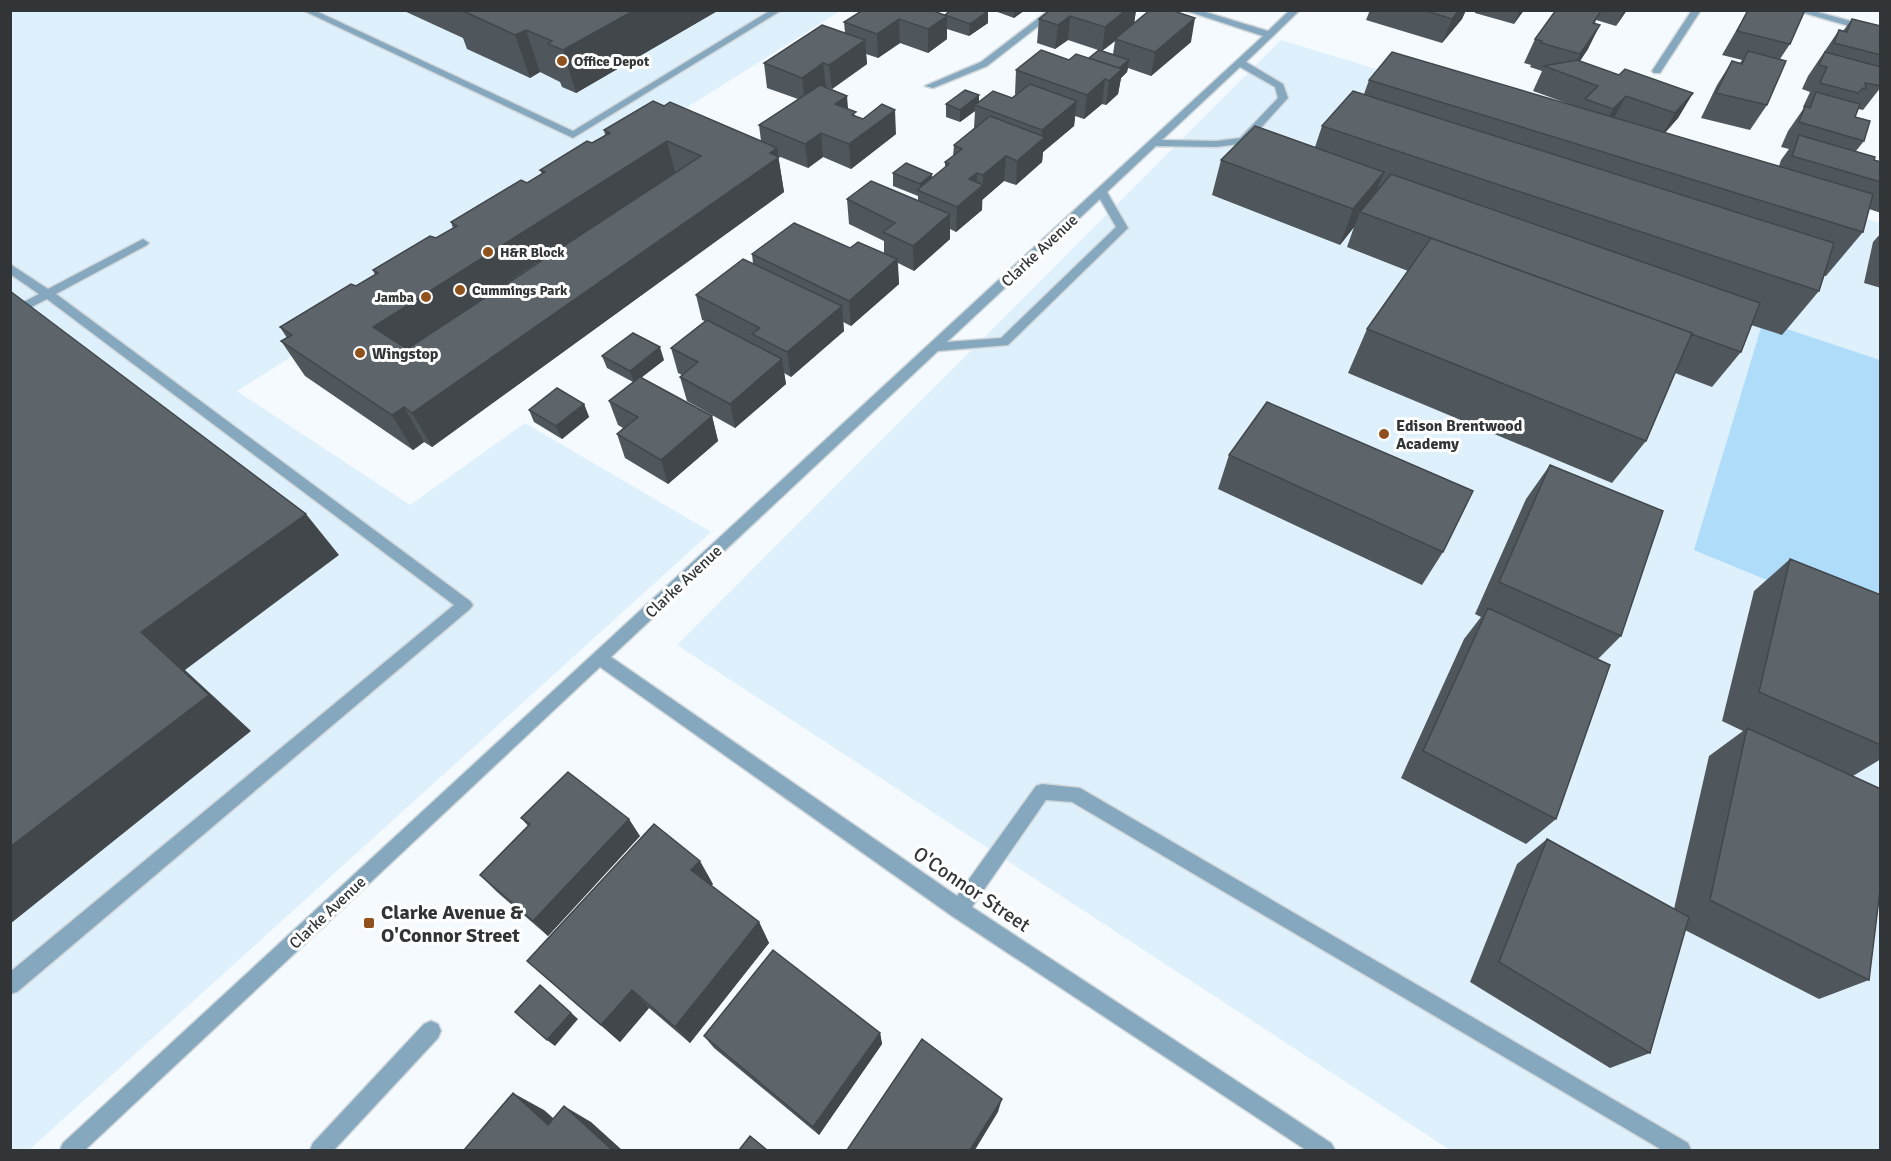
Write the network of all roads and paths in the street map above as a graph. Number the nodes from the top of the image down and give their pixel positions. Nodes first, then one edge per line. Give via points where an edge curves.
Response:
1 (306, 10) edge
2 (778, 10) edge
3 (1055, 10) edge
4 (1188, 10) edge
5 (1296, 10) edge
6 (1697, 10) edge
7 (1797, 10) edge
8 (1823, 14) edge
9 (1881, 32) edge
10 (1270, 35) junction
11 (1240, 63) junction
12 (1657, 71) dead end
13 (930, 86) dead end
14 (1153, 143) junction
15 (1101, 192) junction
16 (143, 243) dead end
17 (10, 268) edge
18 (47, 294) junction
19 (10, 314) edge
20 (934, 347) junction
21 (599, 658) junction
22 (959, 909) junction
23 (10, 985) edge
24 (431, 1031) dead end
25 (70, 1150) edge
26 (320, 1150) edge
27 (1324, 1150) edge
28 (1681, 1150) edge

1 - 2 street via 573,135
3 - 13 street via 984,64
4 - 10 street
5 - 10 street, Clarke Avenue
6 - 12 street
7 - 8 street
8 - 9 street
10 - 11 street, Clarke Avenue
11 - 14 street, Clarke Avenue
11 - 14 street via 1280,86 1283,98 1244,141
14 - 15 street, Clarke Avenue
15 - 20 street, Clarke Avenue
15 - 20 street via 1122,228 1004,342
16 - 18 street
17 - 18 street
18 - 19 street
18 - 23 street via 465,605
20 - 21 street, Clarke Avenue
21 - 22 street, O'Connor Street
21 - 25 street, Clarke Avenue
22 - 27 street, O'Connor Street
22 - 28 street via 1042,792 1074,794
24 - 26 street

